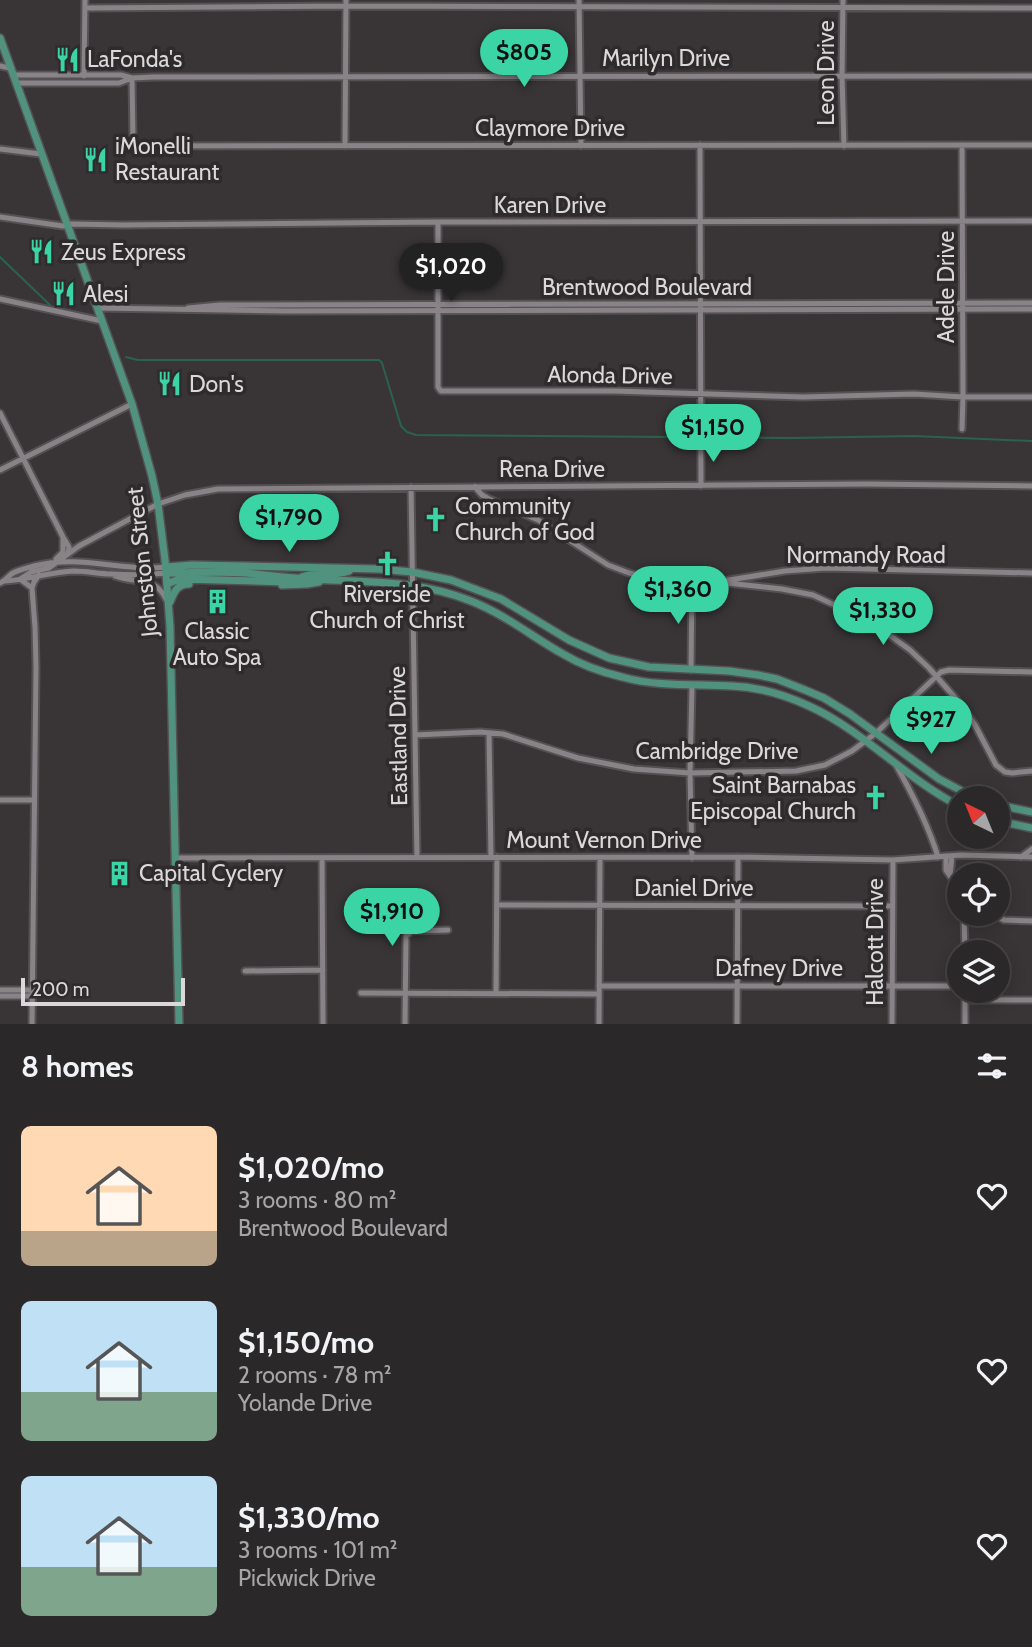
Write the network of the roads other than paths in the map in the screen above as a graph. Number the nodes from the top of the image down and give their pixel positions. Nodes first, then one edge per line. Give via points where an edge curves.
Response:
1 (85, 0) edge
2 (346, 3) edge
3 (579, 3) edge
4 (844, 4) edge
5 (85, 8) junction
6 (1032, 8) edge
7 (0, 38) edge
8 (0, 66) edge
9 (13, 75) junction
10 (84, 75) junction
11 (579, 76) junction
12 (842, 76) junction
13 (1032, 76) edge
14 (345, 77) junction
15 (132, 78) junction
16 (84, 83) junction
17 (700, 145) junction
18 (962, 145) junction
19 (1032, 145) edge
20 (345, 146) junction
21 (580, 146) junction
22 (844, 146) junction
23 (0, 149) edge
24 (41, 154) junction
25 (0, 217) edge
26 (963, 221) junction
27 (1032, 221) edge
28 (438, 222) junction
29 (700, 222) junction
30 (67, 225) junction
31 (0, 299) edge
32 (1032, 303) edge
33 (963, 306) junction
34 (700, 307) junction
35 (438, 308) junction
36 (98, 309) junction
37 (1032, 309) edge
38 (102, 321) junction
39 (701, 394) junction
40 (964, 397) junction
41 (1032, 397) edge
42 (132, 404) junction
43 (0, 412) edge
44 (962, 429) dead end
45 (23, 458) junction
46 (0, 470) edge
47 (701, 486) junction
48 (1032, 486) edge
49 (411, 487) junction
50 (475, 487) junction
51 (158, 504) junction
52 (63, 537) junction
53 (68, 554) junction
54 (58, 561) junction
55 (50, 563) junction
56 (356, 569) junction
57 (166, 570) junction
58 (412, 572) junction
59 (1032, 573) edge
60 (108, 574) junction
61 (39, 575) junction
62 (20, 579) junction
63 (297, 579) junction
64 (328, 580) junction
65 (2, 582) edge
66 (692, 583) junction
67 (717, 583) junction
68 (167, 584) junction
69 (412, 584) junction
70 (32, 588) junction
71 (168, 606) junction
72 (691, 670) junction
73 (1032, 672) edge
74 (936, 676) junction
75 (692, 685) junction
76 (489, 733) junction
77 (876, 733) junction
78 (415, 734) junction
79 (866, 741) junction
80 (896, 765) junction
81 (1032, 771) edge
82 (691, 773) junction
83 (952, 786) edge
84 (947, 799) edge
85 (0, 800) edge
86 (34, 800) junction
87 (1010, 807) edge
88 (1032, 812) edge
89 (1010, 824) edge
90 (1030, 830) edge
91 (1032, 849) edge
92 (949, 856) junction
93 (494, 857) junction
94 (738, 857) junction
95 (938, 857) junction
96 (1021, 857) junction
97 (1032, 857) edge
98 (176, 858) junction
99 (322, 858) junction
100 (417, 858) junction
101 (600, 858) junction
102 (692, 858) junction
103 (893, 860) junction
104 (948, 863) edge
105 (497, 905) junction
106 (600, 905) junction
107 (737, 906) junction
108 (892, 906) junction
109 (1010, 920) edge
110 (1032, 921) edge
111 (448, 930) dead end
112 (323, 970) junction
113 (245, 971) dead end
114 (599, 986) junction
115 (737, 986) junction
116 (892, 986) junction
117 (947, 986) edge
118 (0, 990) edge
119 (32, 993) junction
120 (361, 993) dead end
121 (405, 993) junction
122 (496, 993) junction
123 (599, 994) junction
124 (0, 996) edge
125 (1010, 1000) edge
126 (1032, 1000) edge
127 (965, 1003) edge
128 (33, 1024) edge
129 (179, 1024) edge
130 (323, 1024) edge
131 (405, 1024) edge
132 (599, 1024) edge
133 (737, 1024) edge
134 (891, 1024) edge
135 (965, 1024) edge

1 - 5 street
2 - 3 street
2 - 5 street
2 - 14 street
3 - 4 street
3 - 11 street
4 - 6 street
4 - 12 street, Leon Drive
5 - 10 street
7 - 9 main road, Johnston Street
8 - 9 street
9 - 10 street, Marilyn Drive
9 - 16 street, Marilyn Drive
9 - 24 main road, Johnston Street
10 - 15 street, Marilyn Drive
10 - 16 street
11 - 12 street, Marilyn Drive
11 - 14 street, Marilyn Drive
11 - 21 street
12 - 13 street, Marilyn Drive
12 - 22 street, Leon Drive
14 - 15 street, Marilyn Drive
14 - 20 street
15 - 16 street, Marilyn Drive via 118,83
15 - 20 street, Claymore Drive via 133,140 139,145
17 - 21 street, Claymore Drive
17 - 22 street, Claymore Drive
17 - 29 street
18 - 19 street, Claymore Drive
18 - 22 street, Claymore Drive
18 - 26 street, Adele Drive
20 - 21 street, Claymore Drive
23 - 24 street
24 - 30 main road, Johnston Street
25 - 30 street, Karen Drive
26 - 27 street, Karen Drive
26 - 29 street, Karen Drive
26 - 33 street, Adele Drive
28 - 29 street, Karen Drive
28 - 30 street, Karen Drive
28 - 35 street
29 - 34 street
30 - 36 main road, Johnston Street
31 - 38 street
32 - 33 street, Brentwood Boulevard
33 - 34 street, Brentwood Boulevard
33 - 37 street, Brentwood Boulevard
33 - 40 street, Adele Drive
34 - 35 street, Brentwood Boulevard
34 - 39 street
35 - 36 street, Brentwood Boulevard
35 - 39 street, Alonda Drive via 440,390
36 - 38 main road, Johnston Street
38 - 42 main road, Johnston Street
39 - 40 street, Alonda Drive
39 - 47 street
40 - 41 street, Alonda Drive
40 - 44 street, Adele Drive
42 - 45 street
42 - 51 main road, Johnston Street
43 - 45 street
45 - 46 street
45 - 52 street
47 - 48 street, Rena Drive
47 - 50 street, Rena Drive
49 - 50 street, Rena Drive
49 - 51 street, Rena Drive via 219,489
49 - 58 street, Eastland Drive
50 - 66 street, Normandy Road via 608,565 646,578
51 - 53 street, Rena Drive
51 - 57 main road, Johnston Street
52 - 53 street
52 - 55 street via 63,552
53 - 54 street, Rena Drive
54 - 55 street
54 - 57 street
54 - 62 street
55 - 65 street via 12,573
56 - 57 main road via 192,565
56 - 58 main road
56 - 63 main road via 310,573
57 - 60 street
57 - 63 main road
57 - 68 main road, Johnston Street
58 - 69 street, Eastland Drive
58 - 72 main road via 490,594 609,658
59 - 67 street, Normandy Road via 826,568
60 - 61 street
60 - 71 street via 154,584
61 - 62 street
61 - 70 street
62 - 65 street
62 - 70 street
63 - 64 main road
63 - 68 main road via 183,579
64 - 69 main road
64 - 71 main road via 272,586 184,584 174,591
66 - 67 street, Normandy Road
66 - 72 street
67 - 74 street via 823,598 888,634
68 - 71 main road, Johnston Street
69 - 75 main road via 486,607 593,668 654,684
69 - 78 street, Eastland Drive
70 - 86 street
71 - 98 main road, Johnston Street
72 - 77 main road via 777,679 824,698
73 - 74 street via 949,670
74 - 77 street, Cambridge Drive
74 - 81 street via 967,713 996,765 1005,772
75 - 79 main road via 775,693 821,712
75 - 82 street
76 - 78 street, Cambridge Drive
76 - 82 street, Cambridge Drive via 612,766
76 - 93 street
77 - 79 street, Cambridge Drive
77 - 83 main road
78 - 100 street, Eastland Drive
79 - 80 main road
79 - 82 street, Cambridge Drive via 838,759 808,769
80 - 84 main road
80 - 95 street via 931,832
82 - 102 street
85 - 86 street
86 - 119 street
87 - 88 main road
89 - 90 main road
91 - 96 street
92 - 95 street, Mount Vernon Drive
92 - 96 street, Mount Vernon Drive
92 - 104 street
93 - 100 street, Mount Vernon Drive
93 - 101 street, Mount Vernon Drive
93 - 105 street
94 - 102 street, Mount Vernon Drive
94 - 103 street, Mount Vernon Drive
94 - 107 street
95 - 103 street, Mount Vernon Drive
96 - 97 street, Mount Vernon Drive
98 - 99 street, Mount Vernon Drive
98 - 129 main road, Johnston Street
99 - 100 street, Mount Vernon Drive
99 - 112 street
101 - 102 street, Mount Vernon Drive
101 - 106 street
103 - 108 street, Halcott Drive
105 - 106 street, Daniel Drive
105 - 122 street
106 - 107 street, Daniel Drive
106 - 114 street
107 - 108 street, Daniel Drive
107 - 115 street
108 - 116 street, Halcott Drive
109 - 110 street
111 - 121 street via 409,933
112 - 113 street
112 - 130 street
114 - 115 street, Dafney Drive
114 - 123 street
115 - 116 street, Dafney Drive
115 - 133 street
116 - 117 street, Dafney Drive
116 - 134 street, Halcott Drive
118 - 119 street
119 - 124 street
119 - 128 street
120 - 121 street
121 - 122 street
121 - 131 street
122 - 123 street
123 - 132 street
125 - 126 street
127 - 135 street

